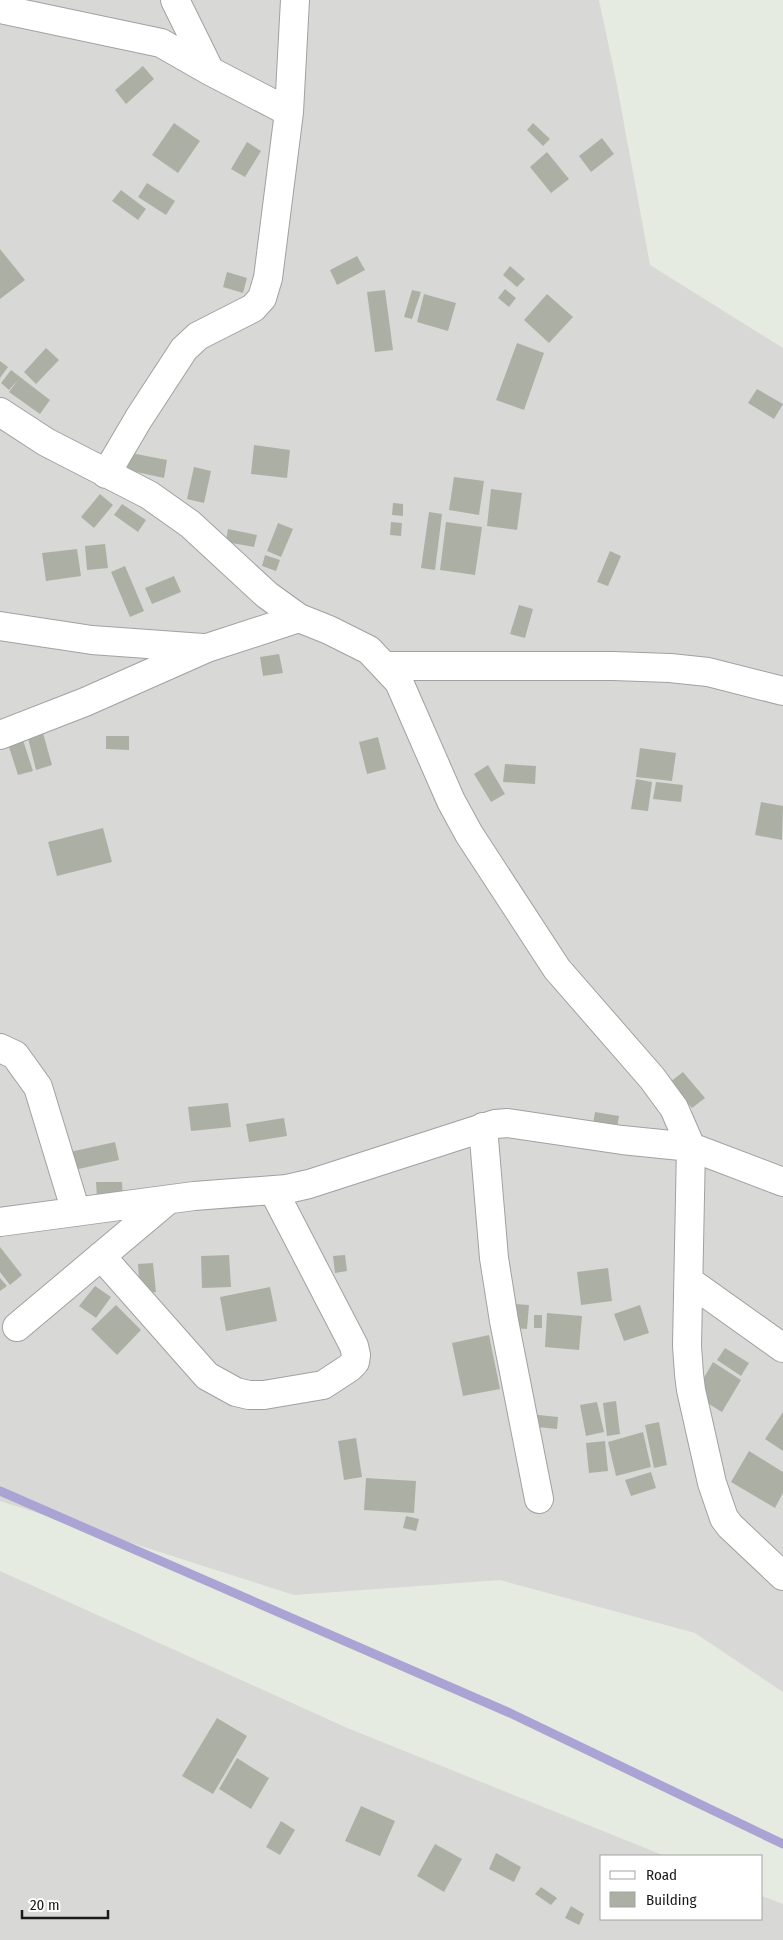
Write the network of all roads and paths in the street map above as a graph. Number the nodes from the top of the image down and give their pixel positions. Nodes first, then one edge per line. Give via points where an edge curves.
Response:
1 (175, 0) edge
2 (295, 0) edge
3 (0, 10) edge
4 (210, 71) junction
5 (289, 112) junction
6 (0, 412) edge
7 (106, 474) junction
8 (299, 618) junction
9 (0, 626) edge
10 (207, 648) junction
11 (385, 666) junction
12 (783, 691) edge
13 (0, 735) edge
14 (0, 1048) edge
15 (483, 1127) junction
16 (692, 1147) junction
17 (783, 1182) edge
18 (273, 1190) junction
19 (168, 1200) junction
20 (76, 1212) junction
21 (0, 1222) edge
22 (101, 1256) junction
23 (689, 1281) junction
24 (18, 1327) dead end
25 (783, 1348) edge
26 (539, 1499) dead end
27 (783, 1576) edge

1 - 4 street
2 - 5 street
3 - 4 street via 161,43
4 - 5 street
5 - 7 street via 268,278 262,298 252,308 198,336 184,349
6 - 7 street via 46,442
7 - 8 street via 149,495 190,524 267,595
8 - 10 street
8 - 11 street via 369,650
9 - 10 street via 92,640
10 - 13 street via 85,702
11 - 12 street via 670,668 708,672
11 - 16 street via 399,682 451,801 469,834 557,969 674,1108
14 - 20 street via 15,1055 38,1087
15 - 16 street via 508,1123
15 - 18 street via 309,1184
15 - 26 street via 494,1258
16 - 17 street
16 - 23 street
18 - 19 street
18 - 22 street via 354,1346 354,1362 323,1384 257,1395 236,1392 215,1381 173,1339
19 - 20 street
19 - 22 street
20 - 21 street
22 - 24 street
23 - 25 street
23 - 27 street via 687,1346 691,1390 712,1483 730,1526

